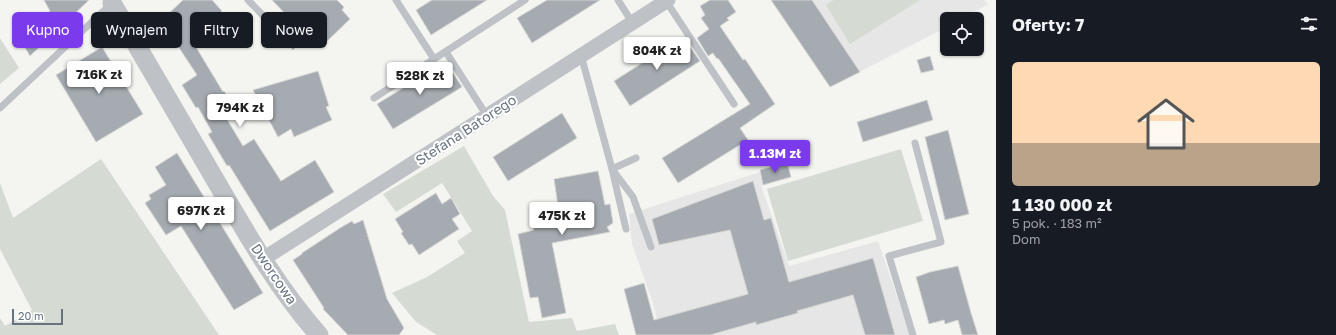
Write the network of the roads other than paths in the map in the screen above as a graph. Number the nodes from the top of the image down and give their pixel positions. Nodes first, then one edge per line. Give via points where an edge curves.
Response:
1 (248, 0) edge
2 (396, 0) edge
3 (525, 0) edge
4 (618, 0) edge
5 (667, 1) edge
6 (114, 2) edge
7 (261, 13) edge
8 (632, 22) junction
9 (446, 52) junction
10 (581, 55) junction
11 (434, 59) junction
12 (374, 98) dead end
13 (734, 104) dead end
14 (0, 108) edge
15 (487, 116) junction
16 (915, 143) dead end
17 (636, 158) dead end
18 (612, 169) junction
19 (626, 229) dead end
20 (651, 247) dead end
21 (263, 259) junction
22 (319, 335) edge
23 (913, 335) edge

1 - 7 lane
2 - 11 lane
3 - 9 lane
4 - 8 lane
5 - 8 street, Stefana Batorego
5 - 13 lane
6 - 14 lane
6 - 21 street, Dworcowa
8 - 10 street, Stefana Batorego
9 - 11 lane
9 - 15 lane
10 - 15 street, Stefana Batorego
10 - 18 lane
11 - 12 lane
15 - 21 street, Stefana Batorego
16 - 23 lane via 941,242 889,256
17 - 18 lane
18 - 19 lane
18 - 20 lane via 633,197
21 - 22 street, Dworcowa

